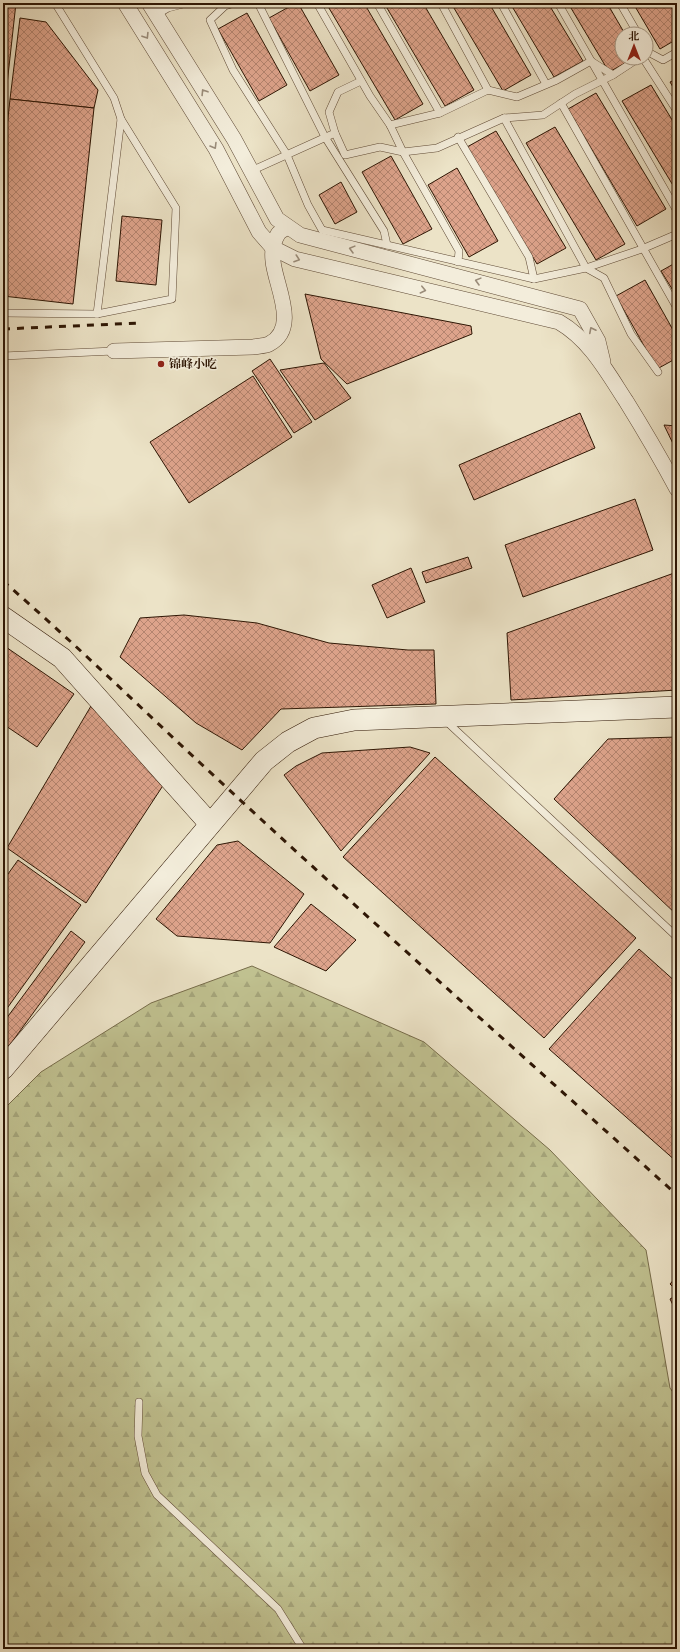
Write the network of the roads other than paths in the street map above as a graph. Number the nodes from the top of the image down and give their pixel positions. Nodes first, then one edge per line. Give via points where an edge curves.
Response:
1 (55, 3) edge
2 (125, 3) edge
3 (187, 3) edge
4 (236, 3) edge
5 (258, 3) edge
6 (317, 3) edge
7 (377, 3) edge
8 (441, 3) edge
9 (501, 3) edge
10 (558, 3) edge
11 (620, 3) edge
12 (153, 9) edge
13 (633, 26) edge
14 (677, 52) edge
15 (654, 56) edge
16 (591, 62) junction
17 (627, 66) edge
18 (653, 66) edge
19 (613, 75) junction
20 (362, 81) junction
21 (602, 81) junction
22 (546, 84) junction
23 (488, 90) junction
24 (561, 103) junction
25 (677, 111) edge
26 (440, 113) junction
27 (121, 118) junction
28 (504, 118) junction
29 (390, 125) junction
30 (335, 133) junction
31 (325, 138) junction
32 (458, 138) junction
33 (403, 152) junction
34 (287, 155) junction
35 (251, 171) junction
36 (677, 211) edge
37 (288, 227) junction
38 (677, 234) edge
39 (387, 245) junction
40 (642, 249) junction
41 (273, 255) junction
42 (458, 262) junction
43 (586, 268) junction
44 (534, 279) junction
45 (677, 308) edge
46 (3, 313) edge
47 (97, 314) junction
48 (114, 351) joint
49 (3, 356) edge
50 (604, 367) junction
51 (658, 372) dead end
52 (677, 489) edge
53 (3, 617) edge
54 (677, 707) edge
55 (441, 717) junction
56 (210, 824) junction
57 (677, 937) edge
58 (3, 1069) edge
59 (139, 1402) dead end
60 (303, 1649) edge

1 - 27 lane via 114,98
2 -> 41 street via 216,149
3 - 12 lane
4 - 34 lane via 225,6 210,20 233,70
5 - 31 lane
6 - 20 lane
7 - 26 lane
8 - 23 lane
9 - 22 lane
10 - 16 lane
11 - 13 lane
35 -> 12 street via 234,139
14 - 15 lane via 663,60
16 - 19 lane
16 - 21 lane
16 - 22 lane
17 - 19 lane
18 - 25 lane
19 - 21 lane
20 - 29 lane
20 - 30 lane via 338,92 329,112
21 - 24 lane
21 - 36 lane
22 - 23 lane via 517,97
23 - 26 lane
24 - 28 lane via 543,115
24 - 40 lane
26 - 29 lane
27 - 47 lane
27 - 47 lane via 176,208 172,299
28 - 32 lane
28 - 43 lane
29 - 33 lane
30 - 31 lane
30 - 33 lane via 345,155 380,147
31 - 34 lane
31 - 39 lane via 384,231
32 - 33 lane via 437,148
32 - 44 lane via 529,257
33 - 42 lane via 459,251
34 - 35 lane
34 - 39 lane via 308,205 322,230
35 - 37 street via 277,219
37 - 41 street via 279,233
50 -> 37 street via 598,341 580,309 300,235
38 - 40 lane
39 - 42 lane
40 - 43 lane
40 - 45 lane
41 - 48 street via 284,303 284,314 282,330 268,345
41 -> 50 street via 559,322 571,329
42 - 44 lane
43 - 44 lane
43 - 51 lane via 604,278 631,334
46 - 47 lane
48 - 49 lane
50 - 52 street
53 - 56 street via 62,658
54 - 55 street
55 - 56 street via 354,720 314,728 288,742 264,761
55 - 57 lane
56 - 58 street
59 - 60 lane via 138,1436 145,1473 157,1495 278,1609

